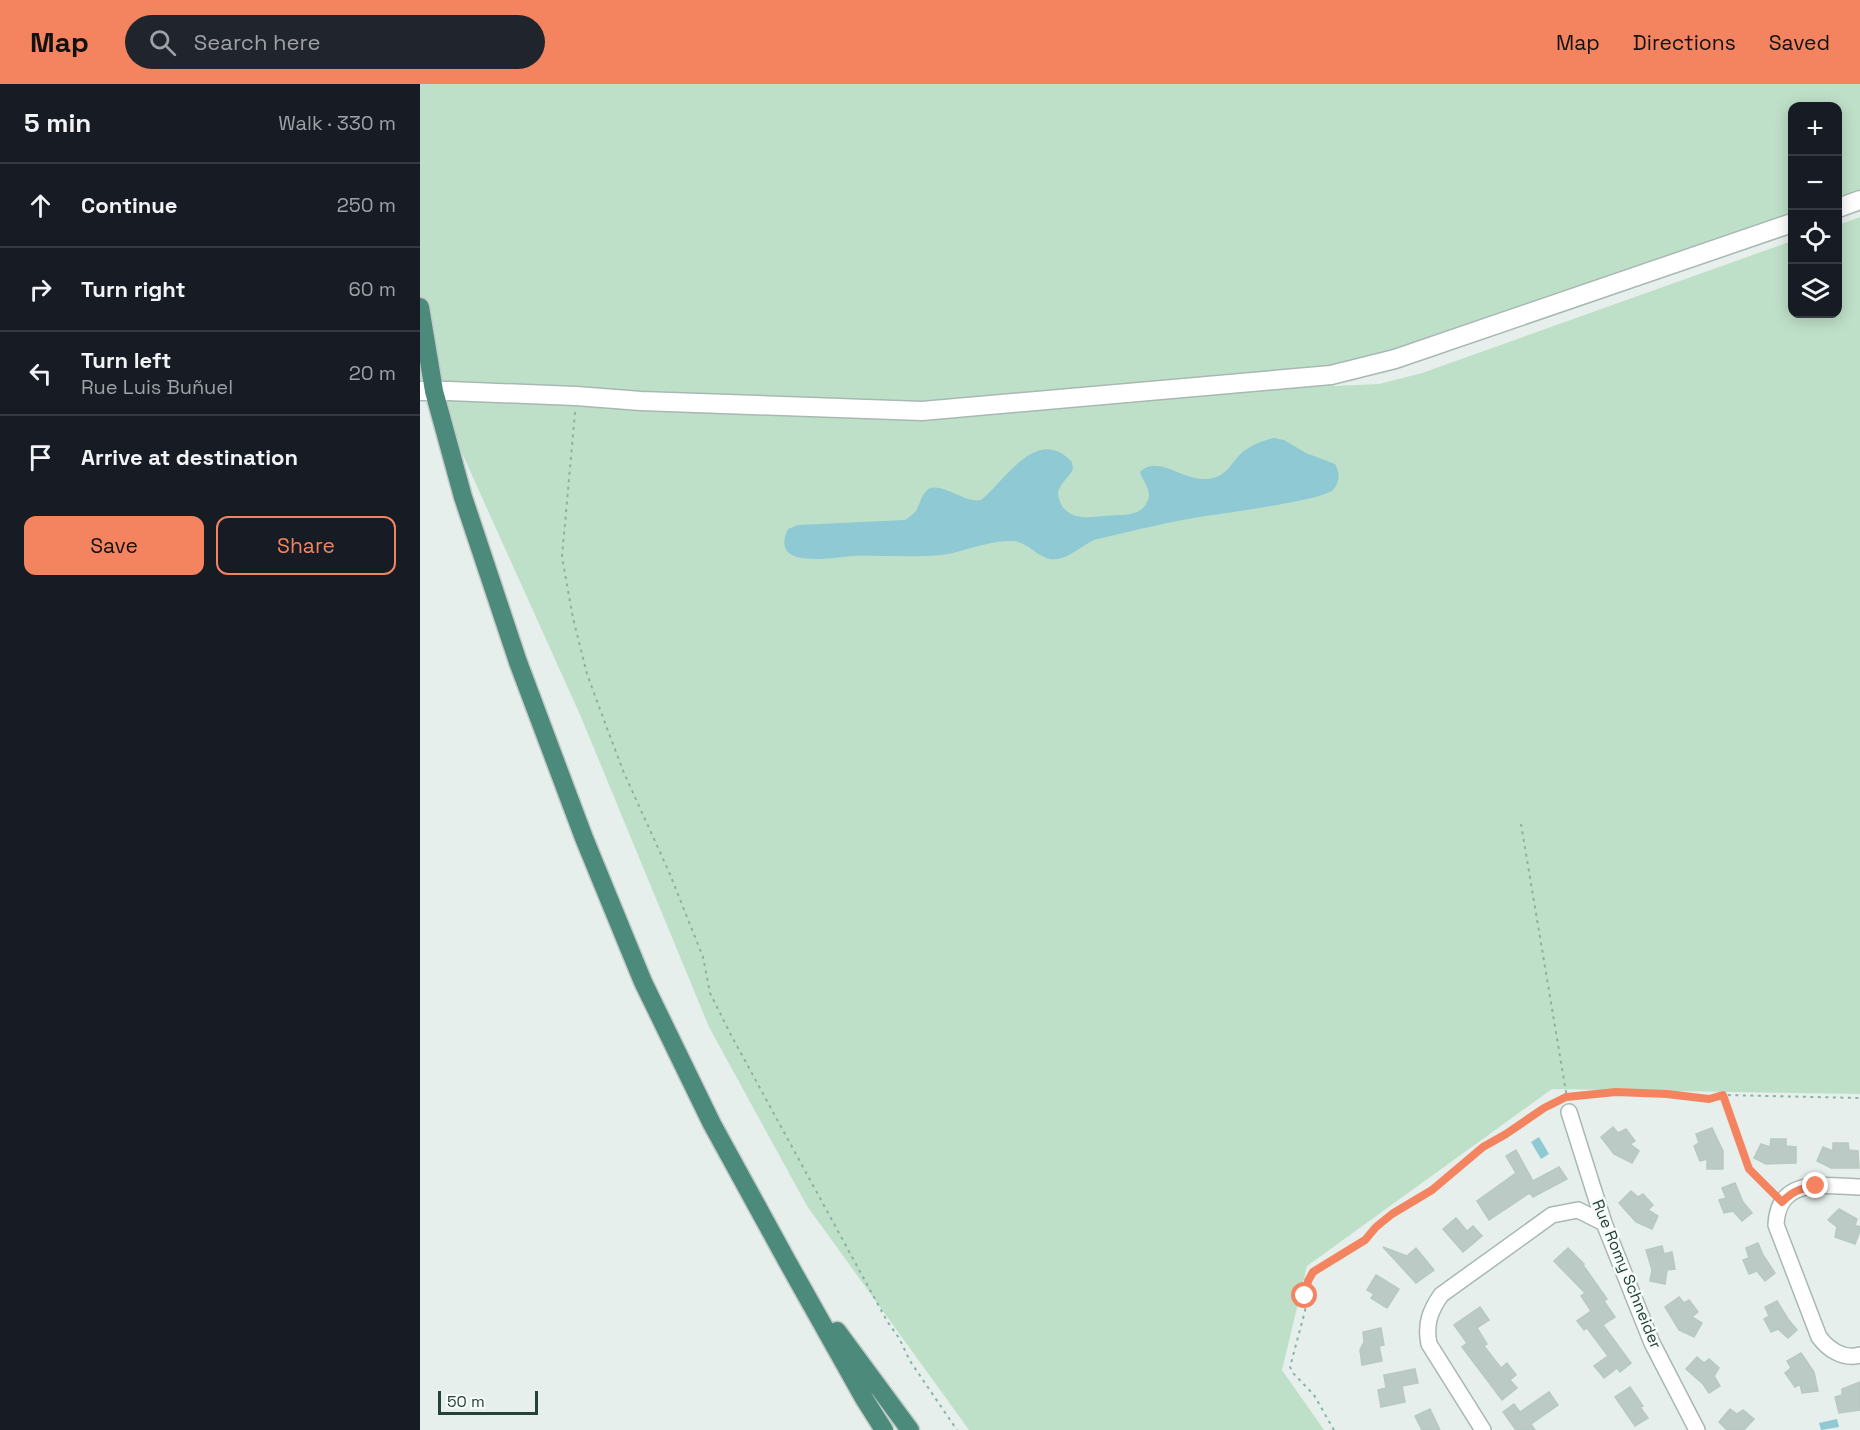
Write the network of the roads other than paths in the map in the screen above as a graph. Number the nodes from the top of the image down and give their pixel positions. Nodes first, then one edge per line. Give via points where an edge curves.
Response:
1 (1860, 200) edge
2 (1842, 206) edge
3 (1788, 224) edge
4 (420, 307) edge
5 (427, 391) edge
6 (1569, 1112) dead end
7 (1860, 1187) edge
8 (1604, 1223) junction
9 (787, 1261) junction
10 (1860, 1355) edge
11 (884, 1430) edge
12 (910, 1430) edge
13 (1483, 1430) edge
14 (1697, 1430) edge

1 - 2 street
3 - 5 street via 1395,360 1331,375 922,411
4 - 5 highway
5 - 9 highway via 518,662 584,838 653,1002 712,1124
6 - 8 street, Rue Romy Schneider
7 - 10 street via 1802,1187 1791,1192 1777,1211 1776,1226 1819,1337 1839,1354
8 - 13 street via 1578,1210 1552,1215 1441,1295 1430,1311 1426,1330 1429,1344
8 - 14 street, Rue Romy Schneider via 1652,1342
9 - 11 highway
9 - 12 highway

